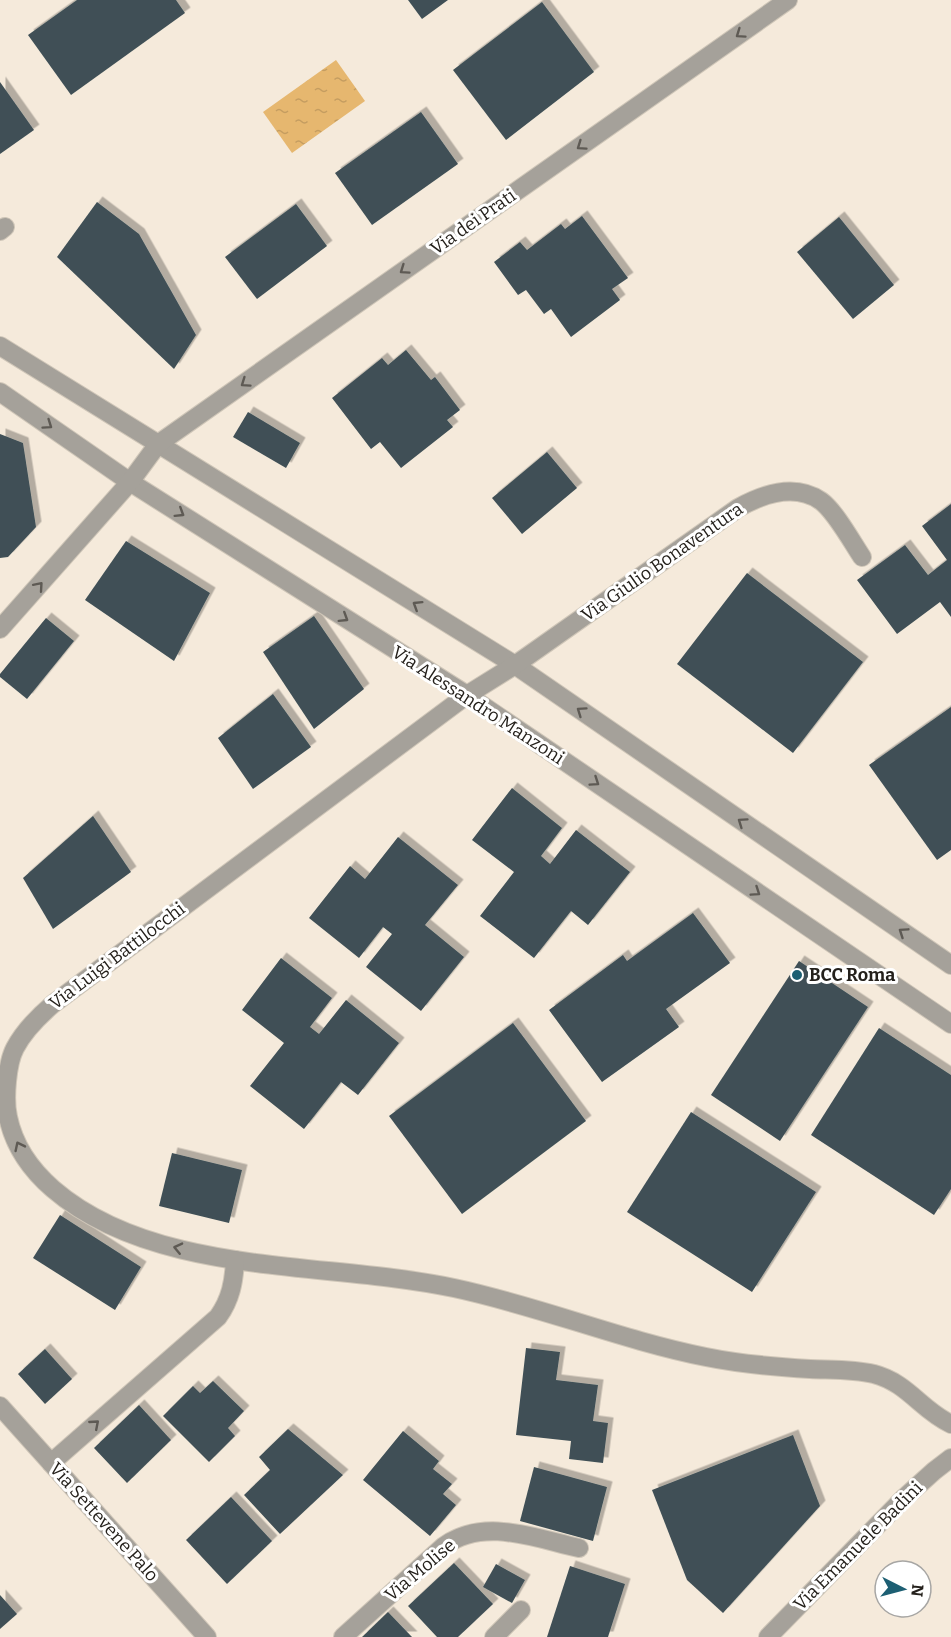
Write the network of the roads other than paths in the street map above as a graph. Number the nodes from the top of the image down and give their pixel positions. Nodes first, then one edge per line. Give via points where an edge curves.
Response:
1 (788, 0) edge
2 (0, 346) edge
3 (0, 392) edge
4 (158, 444) junction
5 (130, 482) junction
6 (862, 557) dead end
7 (0, 629) edge
8 (514, 665) junction
9 (466, 695) junction
10 (951, 965) edge
11 (951, 1024) edge
12 (235, 1260) junction
13 (0, 1406) edge
14 (951, 1424) edge
15 (951, 1458) edge
16 (51, 1463) junction
17 (579, 1548) dead end
18 (521, 1610) dead end
19 (207, 1637) edge
20 (343, 1637) edge
21 (494, 1637) edge
22 (768, 1637) edge

1 -> 4 street, Via dei Prati
2 - 4 street
3 -> 5 street, Via Alessandro Manzoni
4 - 5 street, Via dei Prati
8 -> 4 street
7 -> 5 street, Via dei Prati
5 -> 9 street, Via Alessandro Manzoni
6 - 8 street, Via Giulio Bonaventura via 822,501 793,491 753,499
8 - 9 street, Via Luigi Battilocchi
10 -> 8 street
9 -> 11 street, Via Alessandro Manzoni
12 -> 9 street, Via Luigi Battilocchi via 126,1232 90,1215 47,1184 25,1159 9,1122 7,1089 14,1050 59,999
12 - 14 street, Via Luigi Battilocchi via 453,1287 710,1358 876,1375 896,1383
16 -> 12 street via 218,1317 229,1299
13 - 16 street, Via Settevene Palo
15 - 22 street, Via Emanuele Badini via 903,1499
16 - 19 street, Via Settevene Palo
17 - 20 street, Via Molise via 498,1531 461,1536 444,1546
18 - 21 street

